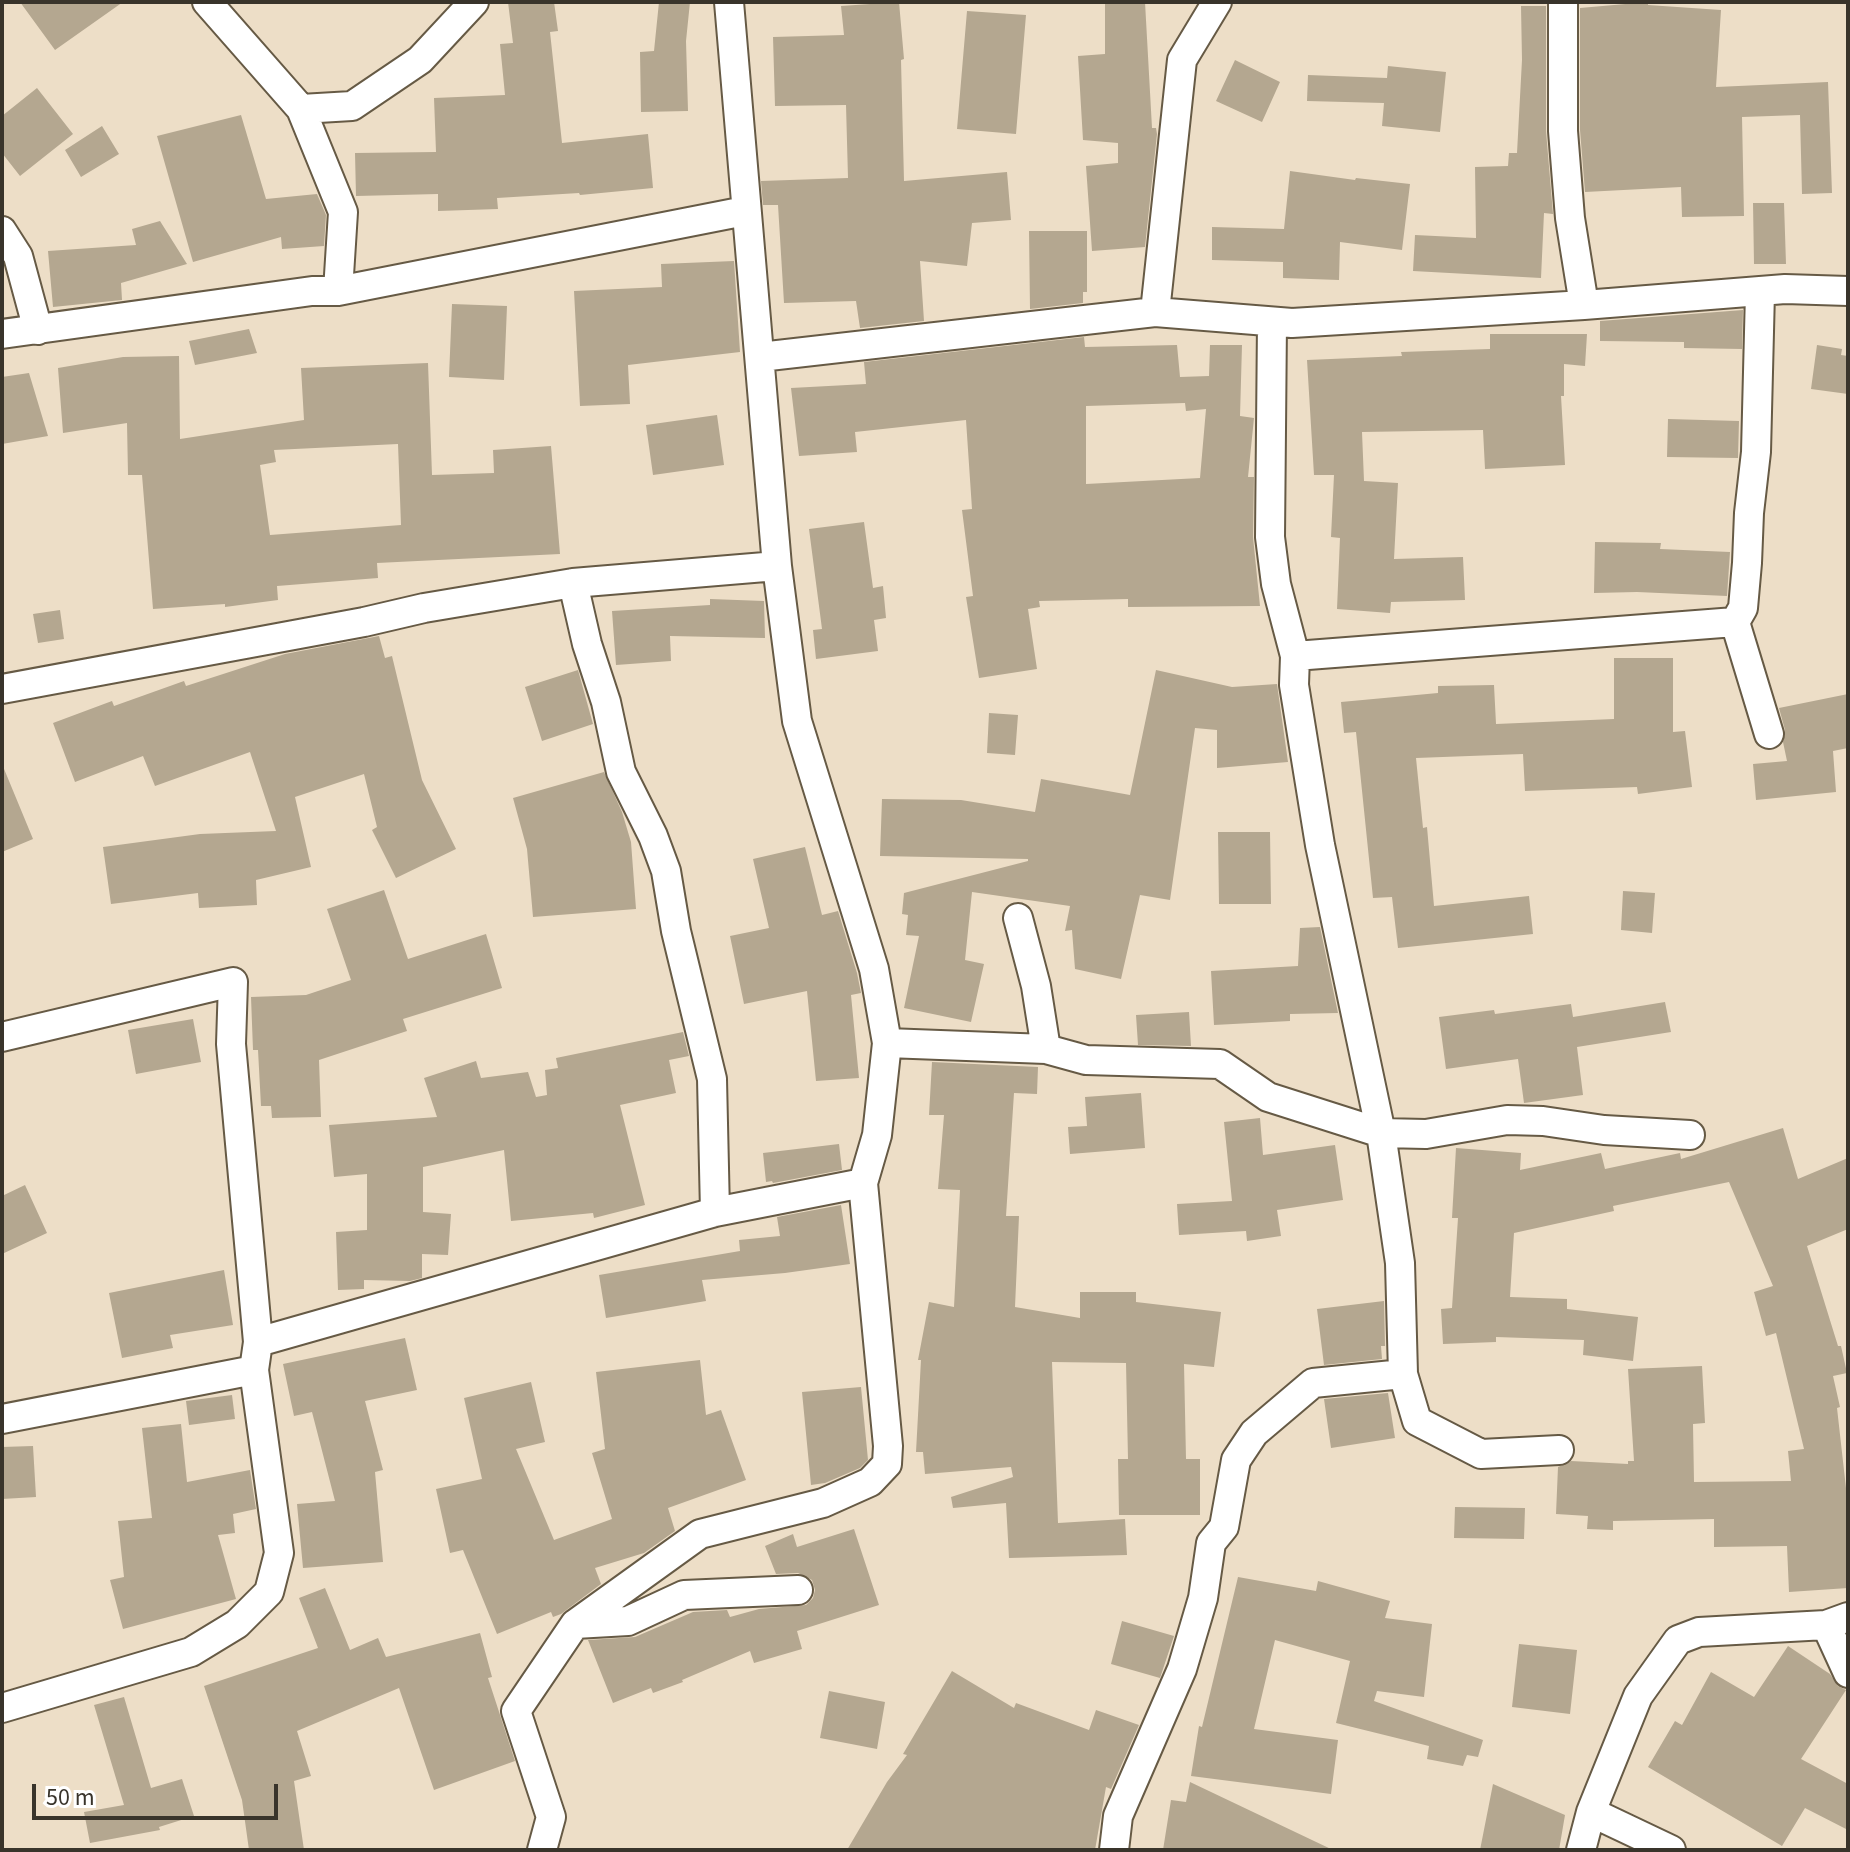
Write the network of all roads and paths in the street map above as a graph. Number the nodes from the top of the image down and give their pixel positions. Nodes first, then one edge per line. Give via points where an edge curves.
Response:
1 (207, 2) edge
2 (474, 2) edge
3 (729, 2) edge
4 (1217, 2) edge
5 (1563, 2) edge
6 (301, 109) junction
7 (745, 211) junction
8 (2, 231) edge
9 (338, 291) junction
10 (1848, 291) edge
11 (1760, 292) junction
12 (1584, 305) junction
13 (1155, 312) junction
14 (1272, 322) junction
15 (38, 330) junction
16 (2, 334) edge
17 (760, 357) junction
18 (777, 566) junction
19 (573, 583) junction
20 (1735, 622) junction
21 (1295, 656) junction
22 (2, 689) edge
23 (1769, 734) dead end
24 (1018, 918) dead end
25 (2, 1037) edge
26 (887, 1043) junction
27 (1046, 1049) junction
28 (1381, 1133) junction
29 (1690, 1135) dead end
30 (863, 1183) junction
31 (715, 1212) junction
32 (258, 1342) junction
33 (254, 1370) junction
34 (1403, 1374) junction
35 (2, 1419) edge
36 (1559, 1450) dead end
37 (798, 1590) dead end
38 (1837, 1621) edge
39 (575, 1624) junction
40 (1848, 1673) edge
41 (2, 1708) edge
42 (1591, 1812) junction
43 (1118, 1816) junction
44 (542, 1850) edge
45 (1114, 1850) edge
46 (1127, 1850) edge
47 (1581, 1850) edge
48 (1671, 1850) edge

1 - 6 street
2 - 6 street via 420,60 352,106
3 - 7 street
4 - 13 street via 1182,60
5 - 12 street via 1563,131
6 - 9 street via 343,212
7 - 9 street
7 - 17 street
8 - 15 street via 18,256
9 - 15 street
10 - 11 street
11 - 12 street
11 - 20 street via 1756,452 1743,608
12 - 14 street
13 - 14 street
13 - 17 street
14 - 21 street via 1270,537
15 - 16 street
17 - 18 street
18 - 19 street
18 - 26 street via 797,721 874,969
19 - 22 street
19 - 31 street via 621,772 666,871 712,1079
20 - 21 street
20 - 23 street
21 - 28 street via 1294,685 1309,782
24 - 27 street
25 - 32 street via 233,982 231,1044
26 - 27 street
26 - 30 street via 877,1135
27 - 28 street via 1086,1060 1220,1064 1268,1097
28 - 29 street via 1426,1134 1531,1120
28 - 34 street via 1400,1263
30 - 31 street
30 - 39 street via 887,1464 870,1482 823,1503 700,1534
31 - 32 street
32 - 33 street
33 - 35 street
33 - 41 street via 279,1553 269,1592 237,1624 191,1652
34 - 36 street via 1417,1421 1481,1454
34 - 43 street via 1313,1383 1254,1433 1236,1460 1224,1527 1211,1543 1203,1598 1182,1669
37 - 39 street via 684,1595 628,1621
38 - 40 street
38 - 42 street via 1699,1632 1678,1640 1638,1696
39 - 44 street via 516,1711 551,1817
42 - 47 street
42 - 48 street
43 - 45 street
43 - 46 street

